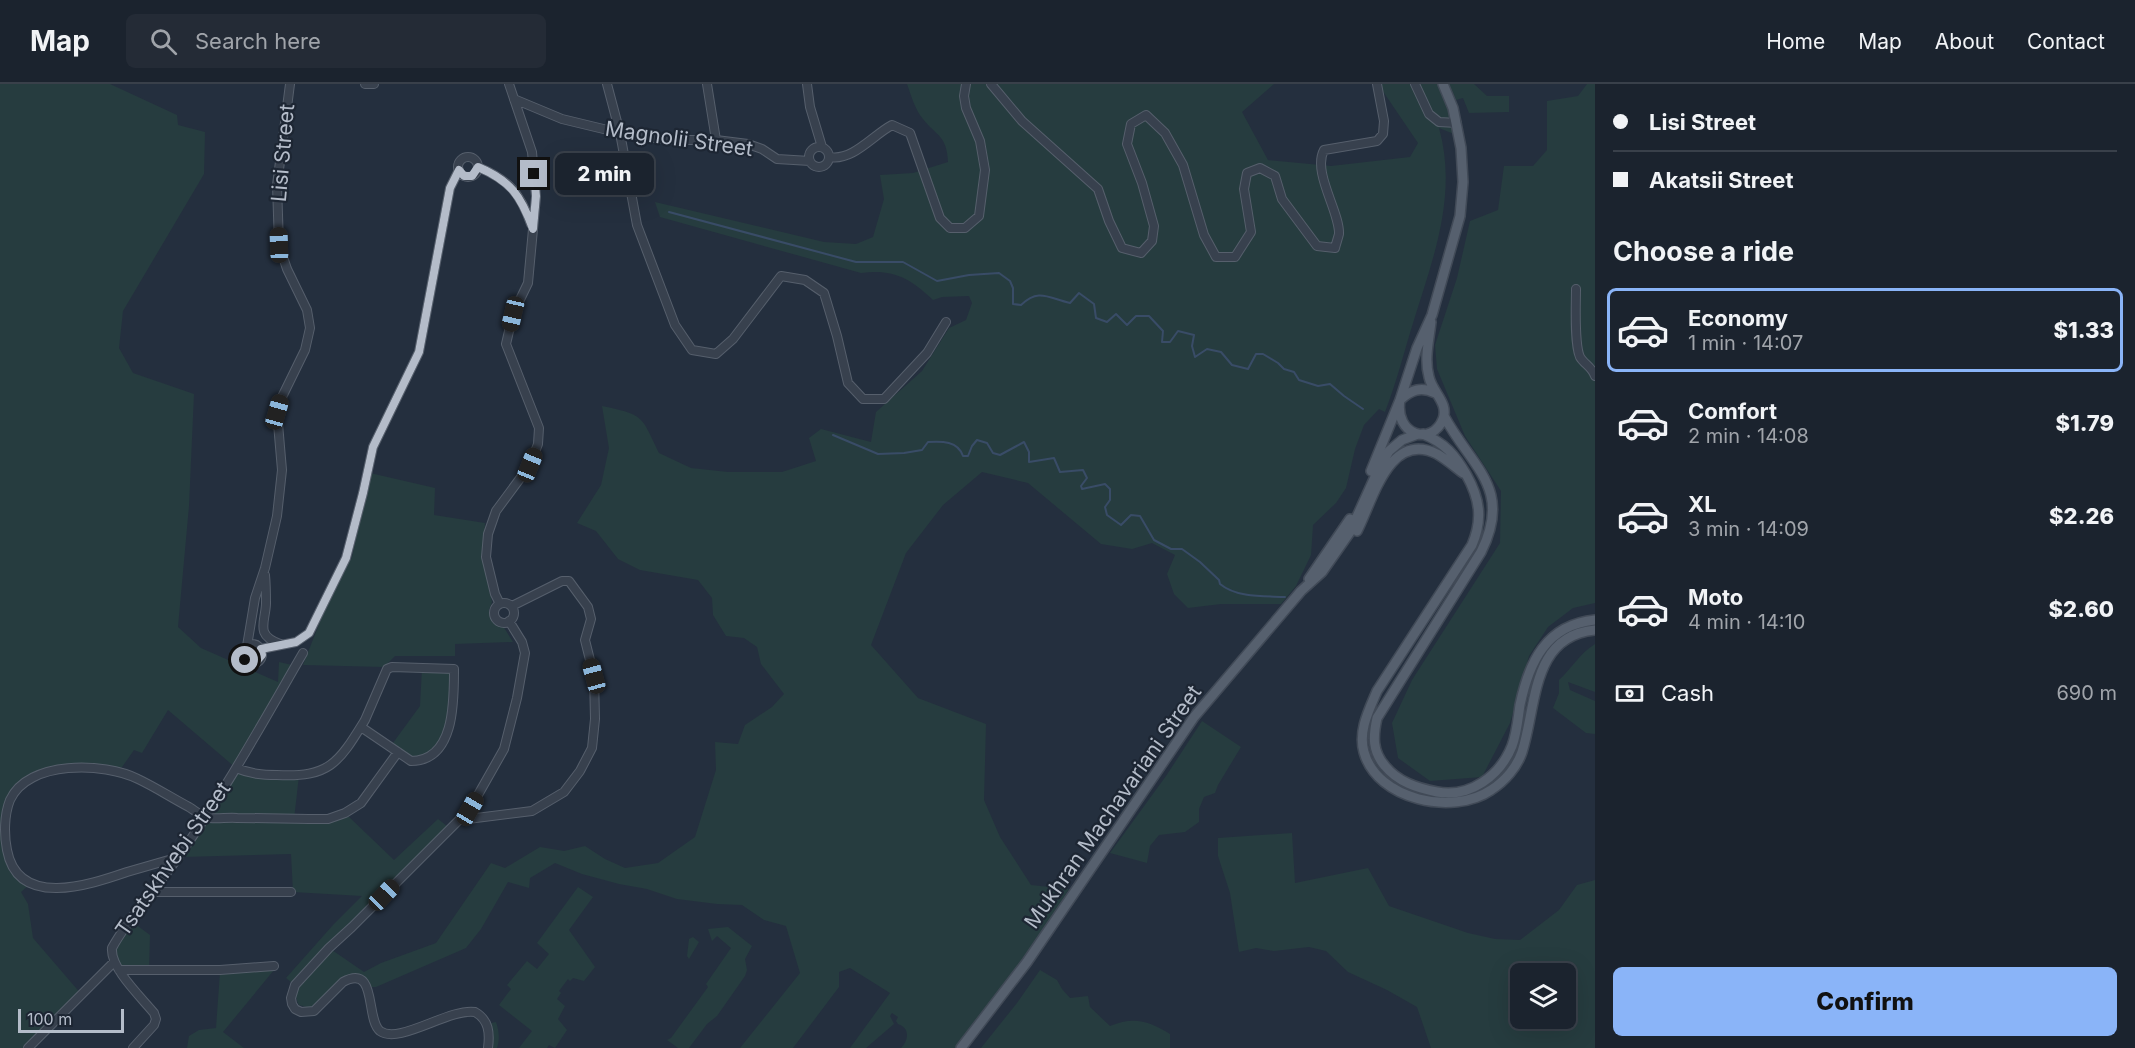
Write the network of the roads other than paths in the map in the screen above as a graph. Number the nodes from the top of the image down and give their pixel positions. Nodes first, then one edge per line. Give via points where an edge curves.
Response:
1 (290, 84) edge
2 (365, 84) edge
3 (374, 84) edge
4 (509, 84) edge
5 (607, 84) edge
6 (707, 84) edge
7 (807, 84) edge
8 (966, 84) edge
9 (991, 84) edge
10 (1377, 84) edge
11 (1415, 84) edge
12 (1443, 84) edge
13 (514, 99) junction
14 (1457, 123) junction
15 (620, 133) junction
16 (716, 140) junction
17 (822, 147) junction
18 (830, 157) junction
19 (810, 161) junction
20 (478, 167) junction
21 (459, 170) junction
22 (533, 229) junction
23 (1576, 289) dead end
24 (1432, 315) junction
25 (946, 322) dead end
26 (1595, 376) edge
27 (1435, 393) junction
28 (1400, 400) junction
29 (1444, 416) junction
30 (1421, 434) junction
31 (1467, 477) junction
32 (265, 568) junction
33 (1322, 572) junction
34 (1301, 591) junction
35 (500, 604) junction
36 (512, 606) junction
37 (1595, 620) edge
38 (508, 621) junction
39 (1595, 630) edge
40 (283, 644) junction
41 (247, 646) junction
42 (261, 649) junction
43 (303, 653) dead end
44 (361, 727) junction
45 (398, 752) junction
46 (236, 768) junction
47 (205, 817) junction
48 (458, 820) junction
49 (179, 857) junction
50 (153, 892) junction
51 (291, 892) dead end
52 (114, 962) junction
53 (274, 966) dead end
54 (119, 970) junction
55 (28, 1048) edge
56 (133, 1048) edge
57 (488, 1048) edge
58 (961, 1048) edge

1 - 32 street, Lisi Street via 277,185 279,245 286,269 307,310 310,328 305,350 277,412 282,471
2 - 3 street
4 - 13 street
5 - 15 street
6 - 16 street
7 - 17 street
8 - 18 street via 966,108 980,141 985,170 979,216 965,228 950,228 940,218 910,133 892,125 838,158
9 - 10 street via 1022,121 1098,189 1122,248 1141,253 1152,241 1154,226 1127,144 1131,124 1146,116 1165,133 1183,165 1204,235 1216,256 1235,256 1251,232 1244,189 1247,173 1260,168 1275,176 1282,199 1317,246 1335,248 1339,234 1322,154 1324,150 1377,141 1383,134
11 - 14 street via 1429,114 1438,123
12 - 14 main road, Mukhran Machavariani Street
13 - 15 street, Magnolii Street via 562,119
13 - 22 street via 532,152 536,196
14 - 24 main road, Mukhran Machavariani Street via 1462,170 1460,216
15 - 16 street, Magnolii Street via 669,140
15 - 25 street via 637,225 675,325 692,350 716,354 733,339 781,276 806,280 824,293 848,383 863,399 884,399 927,353
16 - 19 street, Magnolii Street via 748,144 777,159
17 - 18 street
17 - 19 street via 813,149
18 - 19 street via 822,166
20 - 21 street via 470,177
20 - 21 street via 474,159 465,158 460,161
20 - 22 street via 511,187 523,202
21 - 40 street via 450,188 419,352 373,447 346,558 309,633 296,642
22 - 35 street via 528,283 513,314 506,344 535,415 538,444 530,465 496,511 488,534 486,557
23 - 26 street via 1580,356
24 - 27 main road via 1426,364
24 - 28 main road, Mukhran Machavariani Street
27 - 28 main road via 1416,389
27 - 29 main road via 1443,404
28 - 30 main road via 1401,421 1411,432
28 - 34 main road, Mukhran Machavariani Street via 1353,514
29 - 30 main road via 1437,429
29 - 37 main road via 1487,483 1492,499 1492,524 1481,552 1377,718 1374,743 1384,765 1416,788 1440,792 1472,789 1488,780 1513,744 1528,675 1542,647 1574,624
30 - 31 main road via 1448,448
30 - 33 main road, Mukhran Machavariani Street via 1397,443 1383,459 1350,532
31 - 33 main road via 1432,452 1413,449 1400,454 1389,464 1351,541
31 - 39 main road via 1479,507 1477,534 1377,691 1365,717 1365,754 1384,783 1412,798 1436,801 1471,799 1491,791 1503,782 1521,753 1539,680 1552,650 1565,639
32 - 40 street, Lisi Street via 263,627 268,638
32 - 41 street, Lisi Street
33 - 34 main road, Mukhran Machavariani Street
34 - 58 main road, Mukhran Machavariani Street via 1194,717 1027,962
35 - 36 street
35 - 38 street via 495,610 496,618
36 - 38 street via 514,613
36 - 48 street via 569,581 588,607 591,619 585,640 594,676 592,748 564,792 532,811
38 - 48 street via 525,653 510,731 470,809
40 - 42 street
41 - 42 street
41 - 42 street via 243,654 250,663 259,661
43 - 46 street, Tsatskhvebi Street
44 - 45 street
44 - 45 street via 387,669 454,669 454,710 437,751 420,761 411,761
44 - 46 street via 336,761 323,771 299,776 252,774
45 - 47 street via 361,803 345,813 327,819
46 - 47 street, Tsatskhvebi Street
47 - 49 street, Tsatskhvebi Street
47 - 49 street via 137,778 99,769 52,770 32,776 20,785 10,801 5,827 9,858 22,877 40,886 76,887
48 - 57 street via 295,985 291,991 292,1004 301,1012 314,1011 342,982 359,980 369,990 372,1017 380,1031 399,1034 462,1012 475,1012 487,1023
49 - 50 street, Tsatskhvebi Street
50 - 51 street
50 - 52 street, Tsatskhvebi Street via 112,948
52 - 54 street
52 - 55 street, Tsatskhvebi Street
53 - 54 street
54 - 56 street via 156,1019

